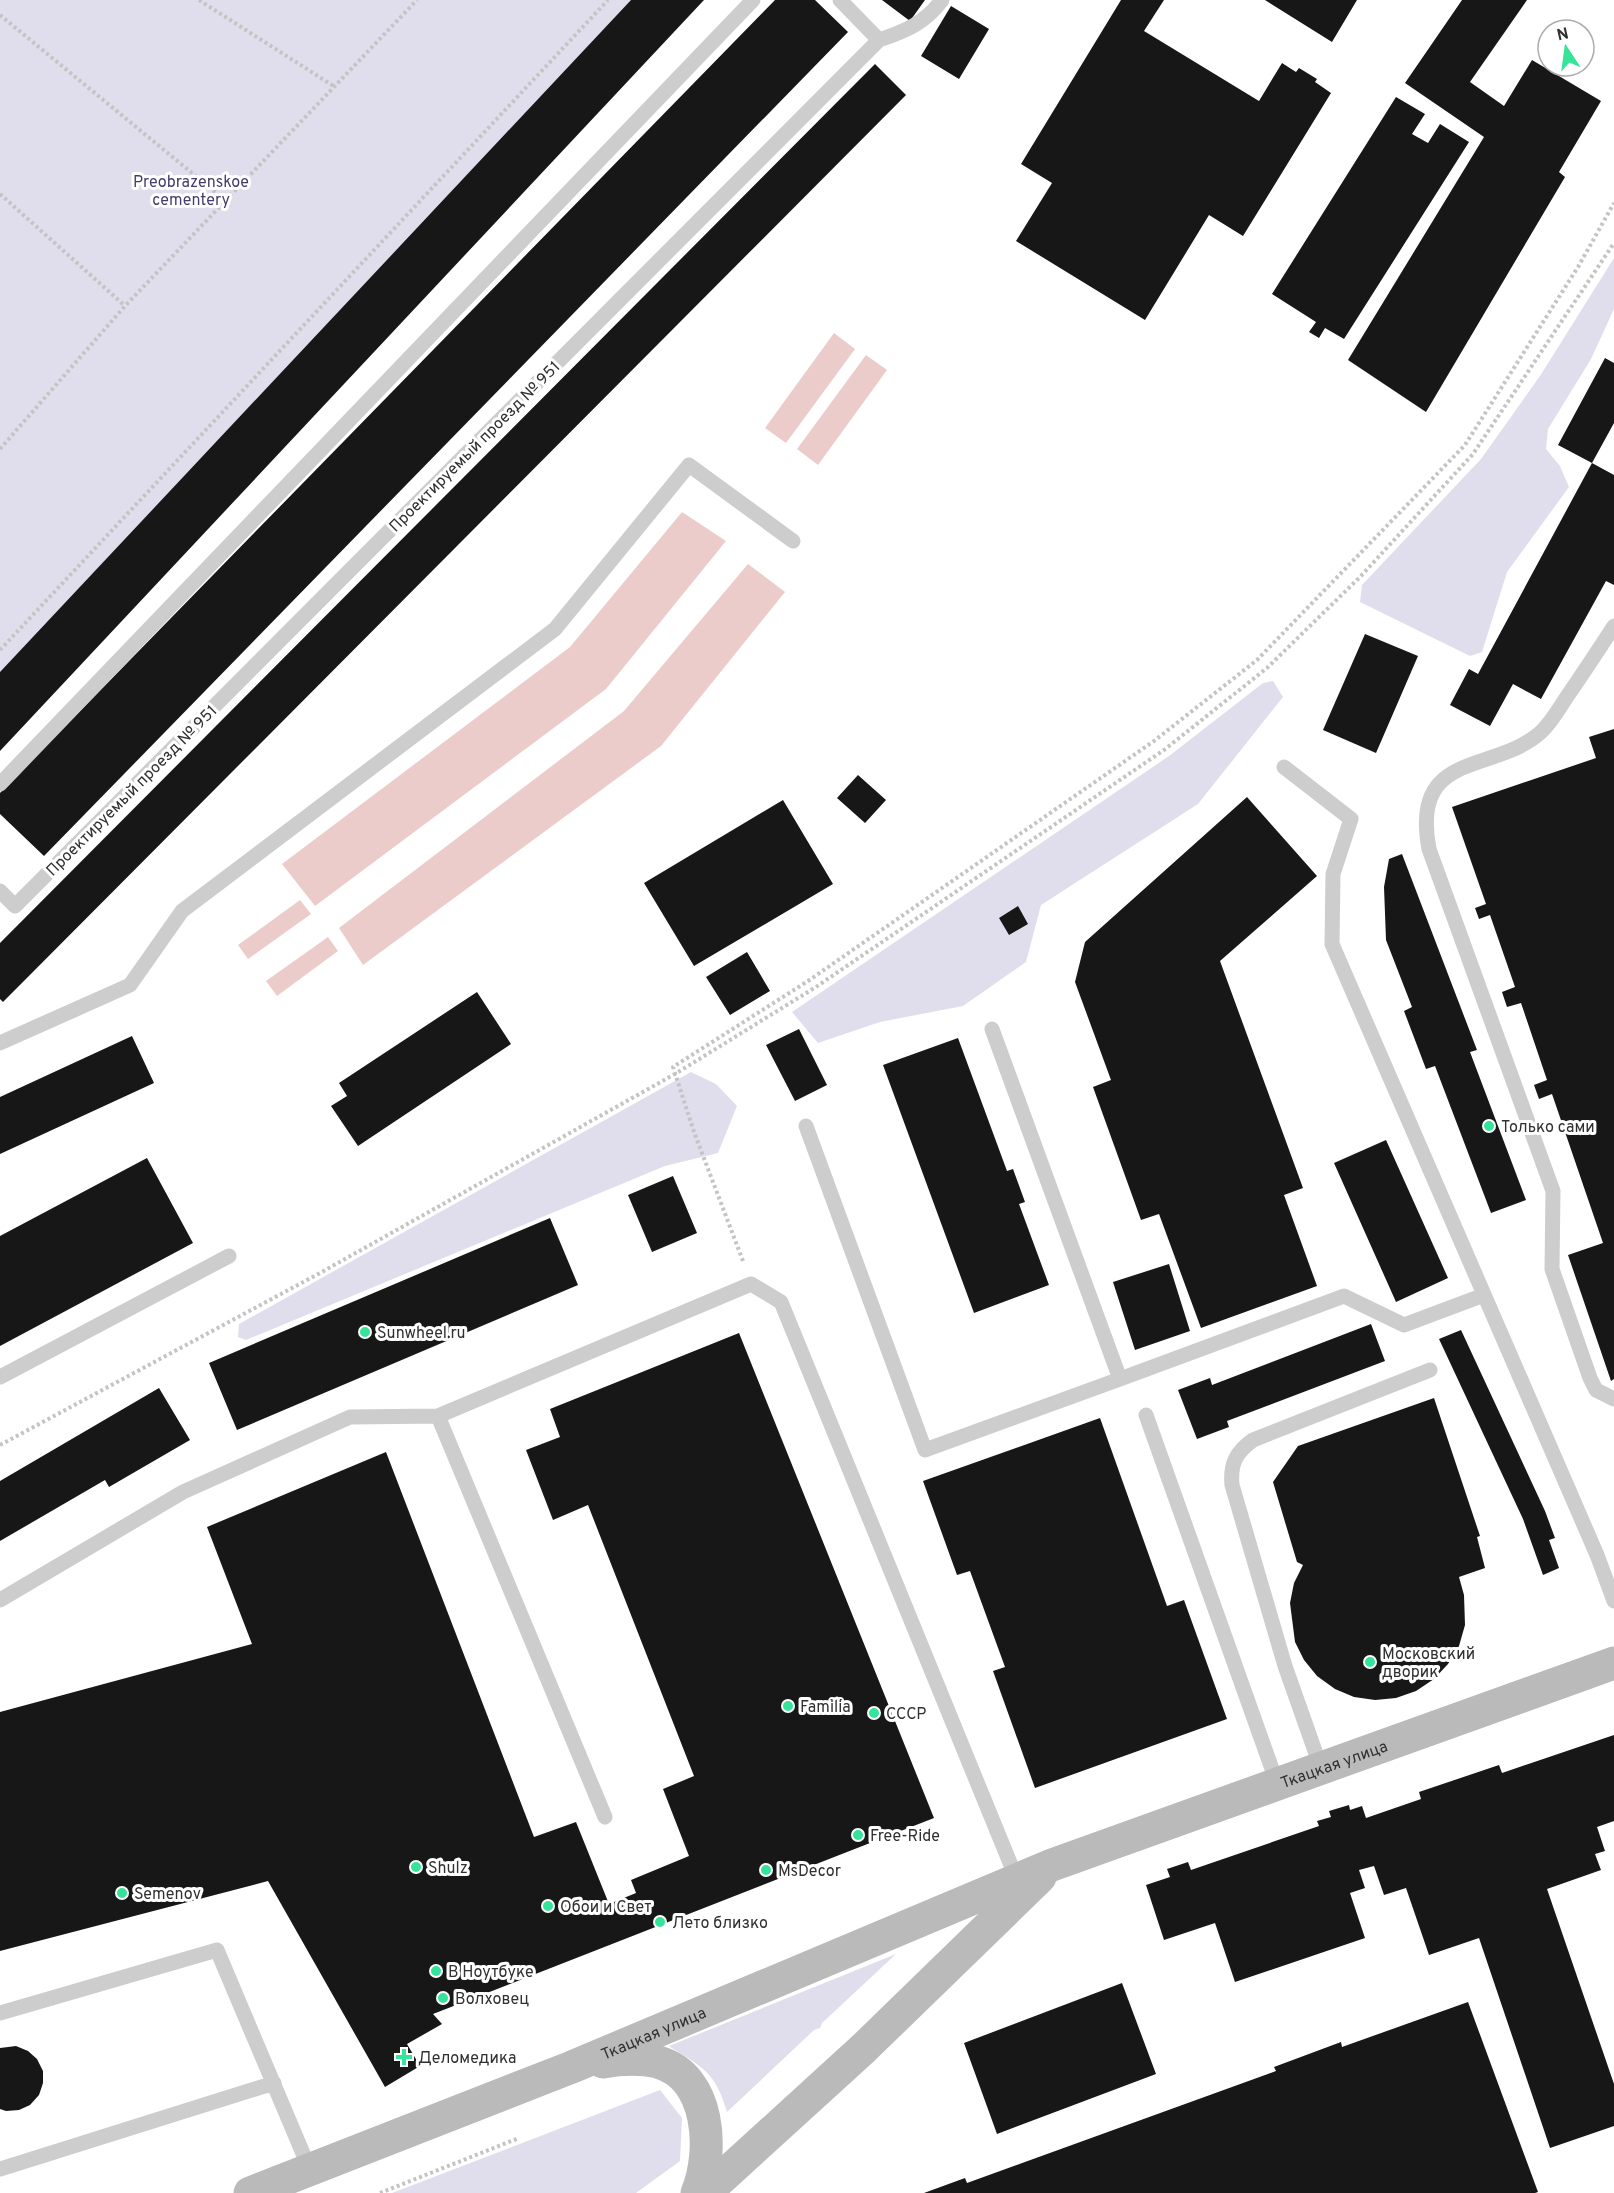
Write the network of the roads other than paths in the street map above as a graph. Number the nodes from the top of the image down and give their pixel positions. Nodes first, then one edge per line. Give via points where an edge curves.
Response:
1 (753, 0) edge
2 (840, 0) edge
3 (942, 0) edge
4 (879, 40) junction
5 (793, 541) dead end
6 (1614, 626) edge
7 (1284, 767) dead end
8 (0, 784) edge
9 (0, 891) edge
10 (992, 1029) dead end
11 (0, 1043) edge
12 (806, 1126) dead end
13 (230, 1256) dead end
14 (1484, 1295) junction
15 (1430, 1370) dead end
16 (0, 1377) edge
17 (1120, 1379) junction
18 (1614, 1399) edge
19 (1146, 1415) dead end
20 (438, 1416) junction
21 (0, 1600) edge
22 (1614, 1601) edge
23 (1614, 1663) edge
24 (1321, 1768) junction
25 (1277, 1783) junction
26 (605, 1817) dead end
27 (1052, 1866) junction
28 (1017, 1880) junction
29 (0, 2013) edge
30 (572, 2067) junction
31 (274, 2083) junction
32 (0, 2169) edge
33 (310, 2170) junction
34 (250, 2193) edge
35 (697, 2193) edge
36 (705, 2193) edge

1 - 8 lane
2 - 4 lane
3 - 4 lane, Проектируемый проезд № 951 via 930,16 916,25
4 - 9 lane, Проектируемый проезд № 951 via 15,906
5 - 11 lane via 689,465 555,629 182,910 130,986
6 - 18 lane via 1542,731 1517,747 1452,772 1437,788 1428,807 1425,829 1433,861 1553,1191 1552,1269 1590,1378 1596,1390
7 - 14 lane via 1351,819 1333,874 1332,944
10 - 17 lane
12 - 17 lane via 925,1450
13 - 16 lane
14 - 17 lane via 1404,1324 1344,1296
14 - 22 lane
15 - 24 lane via 1253,1440 1234,1458 1232,1485 1285,1666
19 - 25 lane
20 - 21 lane via 350,1416 183,1492
20 - 26 lane
20 - 28 lane via 751,1284 781,1302
23 - 24 street, Ткацкая улица
24 - 25 street, Ткацкая улица
25 - 27 street, Ткацкая улица
27 - 28 street, Ткацкая улица
27 - 36 street, Ткацкая улица via 864,2048
28 - 30 street, Ткацкая улица
29 - 31 lane via 217,1950
30 - 33 street, Ткацкая улица
30 - 35 street via 621,2058 659,2062 682,2076 699,2101 708,2140 704,2175
31 - 32 lane
31 - 33 lane
33 - 34 street, Ткацкая улица

